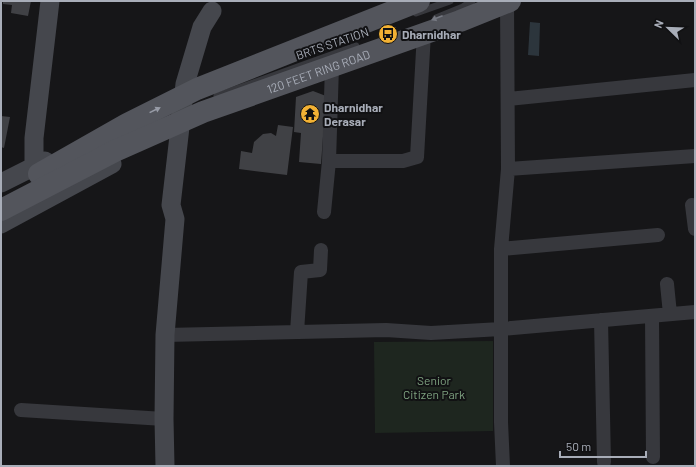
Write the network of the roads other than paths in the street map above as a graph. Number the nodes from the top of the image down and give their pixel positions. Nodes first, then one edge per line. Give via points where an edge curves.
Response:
1 (50, 1) edge
2 (450, 1) edge
3 (472, 1) edge
4 (508, 1) edge
5 (213, 6) edge
6 (415, 8) edge
7 (426, 27) junction
8 (361, 44) dead end
9 (332, 66) junction
10 (257, 73) dead end
11 (695, 80) edge
12 (508, 100) junction
13 (191, 107) junction
14 (132, 132) junction
15 (110, 144) junction
16 (695, 156) edge
17 (329, 160) junction
18 (34, 166) junction
19 (508, 169) junction
20 (1, 183) edge
21 (1, 195) edge
22 (692, 206) dead end
23 (1, 210) edge
24 (324, 212) dead end
25 (1, 224) edge
26 (695, 229) edge
27 (658, 235) dead end
28 (501, 249) junction
29 (321, 250) dead end
30 (667, 284) dead end
31 (695, 312) edge
32 (670, 314) junction
33 (652, 316) junction
34 (601, 320) junction
35 (501, 328) junction
36 (298, 332) junction
37 (166, 335) junction
38 (21, 410) dead end
39 (164, 419) junction
40 (653, 457) dead end
41 (604, 462) dead end
42 (165, 466) edge
43 (503, 466) edge

1 - 18 street via 34,138
2 - 6 lane
3 -> 7 lane
4 - 7 main road, 120 FEET RING ROAD
4 - 12 street
5 - 13 street via 202,27 185,84
6 - 13 main road, 120 FEET RING ROAD
7 - 9 main road, 120 FEET RING ROAD
7 - 17 street via 417,157 403,161
8 - 13 lane, BRTS STATION
9 - 13 main road, 120 FEET RING ROAD via 242,97
9 - 17 street
10 - 13 lane via 205,94
11 - 12 street
12 - 19 street
13 - 14 main road, 120 FEET RING ROAD
14 -> 13 main road, 120 FEET RING ROAD
13 - 37 street via 182,206 175,219
14 - 15 main road
14 - 18 street via 106,126
14 - 25 street via 129,155
15 - 21 main road
15 - 23 main road
16 - 19 street
17 - 24 street
18 - 20 street
19 - 28 street
22 - 26 street
27 - 28 street
28 - 35 street
29 - 36 street via 320,270 302,272
30 - 32 street
31 - 32 street
32 - 33 street
33 - 34 street
33 - 40 street
34 - 35 street
34 - 41 street
35 - 36 street via 431,333 386,330
35 - 43 street
36 - 37 street
37 - 39 street
38 - 39 street
39 - 42 street

